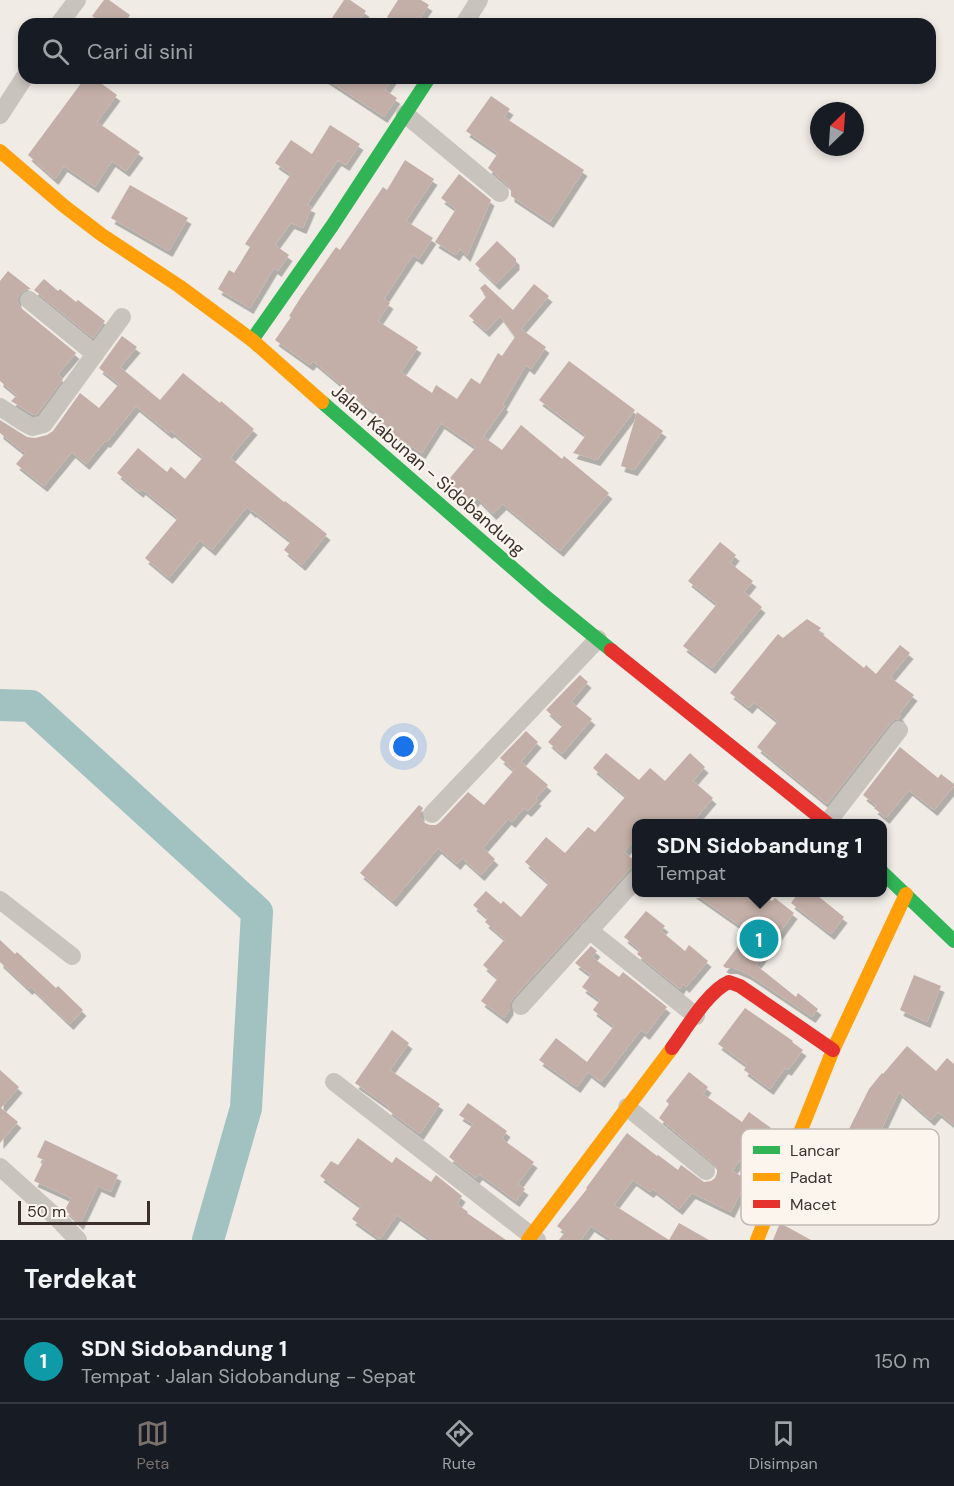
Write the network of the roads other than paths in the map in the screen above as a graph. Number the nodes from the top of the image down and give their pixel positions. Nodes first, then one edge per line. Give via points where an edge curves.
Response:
1 (77, 0) edge
2 (479, 0) edge
3 (64, 18) edge
4 (468, 18) edge
5 (20, 84) edge
6 (425, 84) edge
7 (405, 114) junction
8 (0, 115) edge
9 (0, 151) edge
10 (500, 193) dead end
11 (29, 300) dead end
12 (122, 316) dead end
13 (252, 340) junction
14 (95, 354) junction
15 (0, 407) edge
16 (598, 639) junction
17 (898, 730) dead end
18 (432, 814) dead end
19 (822, 819) edge
20 (830, 819) edge
21 (887, 877) edge
22 (632, 883) edge
23 (906, 894) junction
24 (0, 900) edge
25 (589, 930) junction
26 (954, 941) edge
27 (72, 956) dead end
28 (521, 1006) dead end
29 (696, 1016) junction
30 (833, 1050) junction
31 (334, 1082) dead end
32 (627, 1107) junction
33 (802, 1129) edge
34 (0, 1167) edge
35 (706, 1171) dead end
36 (764, 1225) edge
37 (532, 1239) edge
38 (78, 1240) edge
39 (758, 1240) edge

1 - 3 street
2 - 4 street
5 - 8 street
6 - 7 street
7 - 10 street
7 - 13 street
9 - 13 street, Jalan Kabunan - Sidobandung via 102,235
11 - 14 street
12 - 14 street
13 - 16 street, Jalan Kabunan - Sidobandung
14 - 15 street via 44,424 32,427
16 - 18 street
16 - 19 street, Jalan Kabunan - Sidobandung
17 - 20 street
21 - 23 street
22 - 25 street
23 - 26 street
23 - 30 street
24 - 27 street
25 - 28 street
25 - 29 street
29 - 30 street via 712,994 729,982
29 - 32 street
30 - 33 street
31 - 37 street
32 - 35 street
32 - 37 street
34 - 38 street
36 - 39 street

